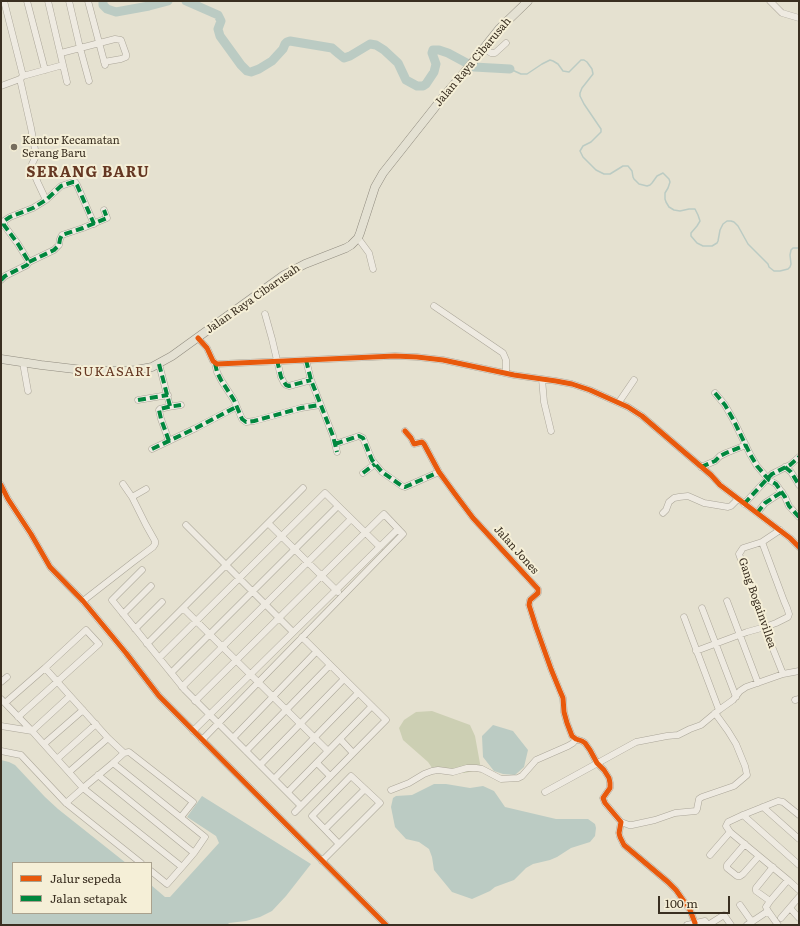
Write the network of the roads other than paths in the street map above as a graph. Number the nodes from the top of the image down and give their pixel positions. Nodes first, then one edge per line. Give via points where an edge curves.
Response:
1 (4, 1) edge
2 (27, 1) edge
3 (48, 1) edge
4 (70, 1) edge
5 (88, 1) edge
6 (526, 1) edge
7 (770, 1) edge
8 (799, 18) edge
9 (99, 43) junction
10 (506, 43) dead end
11 (80, 48) junction
12 (484, 48) junction
13 (61, 53) junction
14 (63, 65) junction
15 (45, 70) junction
16 (22, 78) junction
17 (89, 81) dead end
18 (67, 82) dead end
19 (2, 83) edge
20 (46, 200) junction
21 (104, 210) dead end
22 (94, 224) junction
23 (358, 238) junction
24 (29, 262) junction
25 (372, 269) dead end
26 (1, 280) edge
27 (434, 306) dead end
28 (264, 314) dead end
29 (198, 338) junction
30 (1, 359) edge
31 (277, 360) junction
32 (306, 360) junction
33 (23, 363) junction
34 (215, 363) junction
35 (159, 364) junction
36 (506, 372) junction
37 (542, 379) junction
38 (311, 380) junction
39 (634, 380) dead end
40 (28, 391) dead end
41 (715, 393) dead end
42 (168, 395) junction
43 (138, 400) dead end
44 (619, 402) junction
45 (182, 405) dead end
46 (320, 405) junction
47 (170, 406) junction
48 (236, 406) junction
49 (405, 431) dead end
50 (551, 431) dead end
51 (170, 441) junction
52 (335, 444) junction
53 (746, 445) junction
54 (152, 449) dead end
55 (337, 452) dead end
56 (799, 457) edge
57 (375, 464) junction
58 (701, 467) junction
59 (785, 468) junction
60 (439, 472) junction
61 (363, 473) dead end
62 (767, 479) junction
63 (123, 484) dead end
64 (1, 485) edge
65 (799, 485) edge
66 (303, 488) dead end
67 (146, 489) dead end
68 (782, 492) junction
69 (132, 497) junction
70 (738, 499) junction
71 (744, 504) junction
72 (338, 506) junction
73 (663, 513) dead end
74 (757, 513) junction
75 (799, 517) edge
76 (351, 519) junction
77 (268, 523) junction
78 (186, 525) dead end
79 (398, 529) junction
80 (780, 530) junction
81 (365, 533) junction
82 (282, 536) junction
83 (762, 542) junction
84 (380, 547) junction
85 (799, 547) edge
86 (295, 549) junction
87 (308, 562) junction
88 (226, 565) junction
89 (142, 570) dead end
90 (321, 576) junction
91 (239, 578) junction
92 (151, 586) dead end
93 (336, 590) junction
94 (252, 591) junction
95 (342, 596) junction
96 (84, 601) junction
97 (727, 601) dead end
98 (162, 602) dead end
99 (265, 604) junction
100 (183, 608) junction
101 (702, 608) dead end
102 (123, 614) junction
103 (684, 617) dead end
104 (279, 618) junction
105 (196, 621) junction
106 (765, 627) junction
107 (136, 629) junction
108 (293, 632) junction
109 (209, 634) junction
110 (740, 635) junction
111 (302, 637) junction
112 (147, 644) junction
113 (716, 644) junction
114 (222, 647) junction
115 (696, 651) junction
116 (316, 652) junction
117 (159, 658) junction
118 (236, 660) junction
119 (330, 665) junction
120 (45, 668) junction
121 (799, 671) edge
122 (171, 673) junction
123 (783, 674) junction
124 (250, 675) junction
125 (7, 677) dead end
126 (344, 679) junction
127 (1, 682) edge
128 (58, 682) junction
129 (258, 682) junction
130 (758, 683) junction
131 (182, 687) junction
132 (358, 693) junction
133 (70, 696) junction
134 (273, 697) junction
135 (736, 697) junction
136 (3, 701) edge
137 (195, 701) junction
138 (372, 706) junction
139 (84, 710) junction
140 (286, 710) junction
141 (717, 712) junction
142 (210, 715) junction
143 (18, 717) junction
144 (218, 723) junction
145 (96, 724) junction
146 (300, 724) junction
147 (1, 726) edge
148 (32, 731) junction
149 (193, 731) junction
150 (315, 737) junction
151 (108, 738) junction
152 (233, 738) junction
153 (340, 739) junction
154 (576, 739) junction
155 (202, 740) junction
156 (44, 744) junction
157 (1, 751) edge
158 (246, 751) junction
159 (328, 751) junction
160 (124, 753) junction
161 (354, 753) junction
162 (57, 759) junction
163 (113, 763) junction
164 (317, 763) junction
165 (597, 763) junction
166 (260, 764) junction
167 (69, 772) junction
168 (98, 775) junction
169 (330, 776) junction
170 (274, 779) junction
171 (83, 788) junction
172 (365, 789) junction
173 (391, 790) dead end
174 (288, 792) junction
175 (545, 792) dead end
176 (66, 803) junction
177 (301, 806) junction
178 (763, 807) junction
179 (295, 812) dead end
180 (743, 815) junction
181 (799, 815) edge
182 (181, 817) junction
183 (621, 822) junction
184 (325, 829) junction
185 (730, 832) junction
186 (799, 839) edge
187 (339, 844) junction
188 (744, 844) junction
189 (194, 853) junction
190 (710, 855) dead end
191 (759, 856) junction
192 (322, 861) junction
193 (140, 862) edge
194 (799, 865) edge
195 (182, 867) junction
196 (773, 868) junction
197 (152, 872) edge
198 (788, 880) junction
199 (799, 890) edge
200 (799, 897) edge
201 (770, 901) junction
202 (740, 905) dead end
203 (790, 908) junction
204 (768, 911) junction
205 (781, 918) dead end
206 (799, 918) edge
207 (695, 923) junction
208 (750, 924) edge
209 (386, 925) edge
210 (687, 925) edge
211 (708, 925) edge
212 (731, 925) edge
213 (778, 925) edge

1 - 16 street
2 - 15 street
3 - 13 street
4 - 11 street
5 - 9 street
6 - 12 main road, Jalan Raya Cibarusah
7 - 8 street via 782,13
9 - 9 street via 105,63 126,56 120,39
9 - 11 street
10 - 12 street via 493,53
11 - 13 street
11 - 17 street
12 - 23 main road, Jalan Raya Cibarusah via 380,176
13 - 14 street
14 - 15 street
14 - 18 street
15 - 16 street
16 - 19 street
16 - 20 street via 36,155 32,169
20 - 22 street via 61,186 75,182
20 - 24 street via 4,221 4,225
21 - 22 street via 107,218
22 - 24 street via 62,235 59,245 54,250
23 - 25 street via 369,253
23 - 29 main road, Jalan Raya Cibarusah via 346,248 284,275
24 - 26 street via 27,266
27 - 36 street via 503,353
28 - 31 street
29 - 34 street
29 - 35 main road, Jalan Raya Cibarusah
30 - 33 main road, Jalan Raya Cibarusah
31 - 32 street
31 - 34 street
31 - 38 street via 286,385
32 - 36 street via 417,356
32 - 38 street
33 - 35 main road, Jalan Raya Cibarusah via 105,371 144,369
33 - 40 street
34 - 48 street via 217,372
35 - 42 street
36 - 37 street
37 - 44 street via 572,384
37 - 50 street
38 - 46 street
39 - 44 street
41 - 53 street
42 - 43 street
42 - 47 street
44 - 58 street via 642,416
45 - 47 street
46 - 48 street via 248,422 242,419
46 - 52 street
47 - 51 street via 159,410
48 - 51 street
49 - 60 street, Jalan Jones via 414,444 424,444
51 - 54 street
52 - 55 street
52 - 57 street via 361,437
53 - 58 street
53 - 62 street
56 - 59 street
57 - 60 street via 398,485 405,487
57 - 61 street
58 - 70 street
59 - 62 street
59 - 65 street via 791,472
60 - 154 street, Jalan Jones via 474,518 538,589 529,605 560,690 567,723 572,736
62 - 68 street via 776,484
62 - 71 street
63 - 69 street
64 - 96 street via 50,567
66 - 77 street
67 - 69 street
68 - 74 street via 765,503
68 - 75 street via 789,506
69 - 96 street via 155,544
70 - 71 street
70 - 73 street via 728,506 704,503 688,496 674,498
71 - 74 street
72 - 76 street
72 - 82 street via 325,492
72 - 86 street
74 - 80 street
76 - 81 street
76 - 87 street
77 - 82 street
77 - 88 street
78 - 88 street
79 - 81 street via 384,514
79 - 84 street
79 - 95 street via 402,534
80 - 83 street, Gang Bogainvillea
80 - 85 street
81 - 84 street
81 - 90 street
82 - 86 street
82 - 91 street
83 - 106 street, Gang Bogainvillea via 743,548 739,554
83 - 106 street via 789,614 788,617
84 - 93 street
86 - 87 street
86 - 94 street
87 - 90 street
87 - 99 street
88 - 91 street
88 - 100 street
89 - 102 street via 112,600
90 - 93 street
90 - 104 street
91 - 94 street
91 - 105 street
92 - 102 street
93 - 95 street
93 - 108 street
94 - 99 street
94 - 109 street
95 - 111 street
96 - 149 street via 159,696
97 - 110 street
98 - 107 street
99 - 104 street
99 - 114 street
100 - 105 street
100 - 112 street
101 - 113 street
102 - 107 street
103 - 115 street
104 - 108 street
104 - 118 street
105 - 109 street
105 - 117 street
106 - 110 street
106 - 123 street, Gang Bogainvillea
107 - 112 street
108 - 124 street
109 - 114 street
109 - 122 street
110 - 113 street
110 - 130 street
111 - 116 street
111 - 129 street
112 - 117 street
113 - 115 street
113 - 135 street
114 - 118 street
114 - 131 street
115 - 141 street
116 - 119 street
116 - 134 street
117 - 122 street
118 - 124 street
118 - 137 street
119 - 126 street
119 - 140 street
120 - 128 street
120 - 128 street via 86,630 99,644
120 - 136 street
121 - 123 street
122 - 131 street
123 - 130 street
124 - 129 street
124 - 142 street
125 - 127 street
126 - 132 street
126 - 146 street
128 - 133 street
128 - 143 street
129 - 134 street
129 - 144 street
130 - 135 street via 742,689
131 - 137 street
132 - 138 street
132 - 150 street
133 - 139 street
133 - 148 street
134 - 140 street
134 - 152 street
135 - 141 street
136 - 143 street
137 - 142 street
138 - 153 street
138 - 161 street via 386,720
139 - 145 street
139 - 156 street
140 - 146 street
140 - 158 street
141 - 165 street via 701,725 680,735 636,742
141 - 183 street via 736,744 747,775 734,786 699,799 696,811 675,813 632,825
142 - 144 street
142 - 149 street
143 - 148 street
144 - 152 street
144 - 155 street
145 - 151 street
145 - 162 street
146 - 150 street
146 - 166 street
147 - 148 street
148 - 156 street
149 - 155 street
150 - 159 street
150 - 170 street
151 - 160 street
151 - 167 street
152 - 158 street
153 - 159 street
153 - 161 street
154 - 165 street, Jalan Jones via 588,746
154 - 173 street via 568,746 536,760 518,778 501,780 476,768 453,772 432,770
155 - 192 street
156 - 162 street
157 - 176 street via 21,755
158 - 166 street
159 - 164 street
160 - 163 street
160 - 182 street via 129,752 193,802
161 - 169 street
162 - 167 street
163 - 168 street
163 - 182 street
164 - 169 street
164 - 174 street
165 - 175 street
165 - 183 street, Jalan Jones via 607,774 610,783 610,788 603,798 605,803
166 - 170 street
167 - 171 street
168 - 171 street
168 - 189 street
169 - 177 street
170 - 174 street
171 - 176 street
171 - 195 street
172 - 184 street
172 - 184 street via 351,776 312,816
172 - 187 street via 380,803
174 - 177 street
176 - 193 street
177 - 179 street
178 - 180 street
178 - 181 street via 780,801
178 - 186 street
180 - 185 street via 728,822 726,826
180 - 194 street
182 - 189 street via 205,837
183 - 207 street via 618,833 622,841 676,890 690,910
184 - 187 street
185 - 188 street
185 - 190 street
187 - 192 street
188 - 191 street
188 - 191 street via 727,865 727,868 737,876 743,874
189 - 195 street
191 - 196 street
192 - 209 street
195 - 197 street via 168,884
196 - 198 street
196 - 201 street via 756,888 756,891
198 - 199 street
198 - 201 street
200 - 203 street
201 - 204 street via 766,907
202 - 208 street
203 - 205 street
203 - 206 street
204 - 208 street
204 - 213 street
207 - 210 street
207 - 211 street via 705,921
211 - 212 street via 724,915

